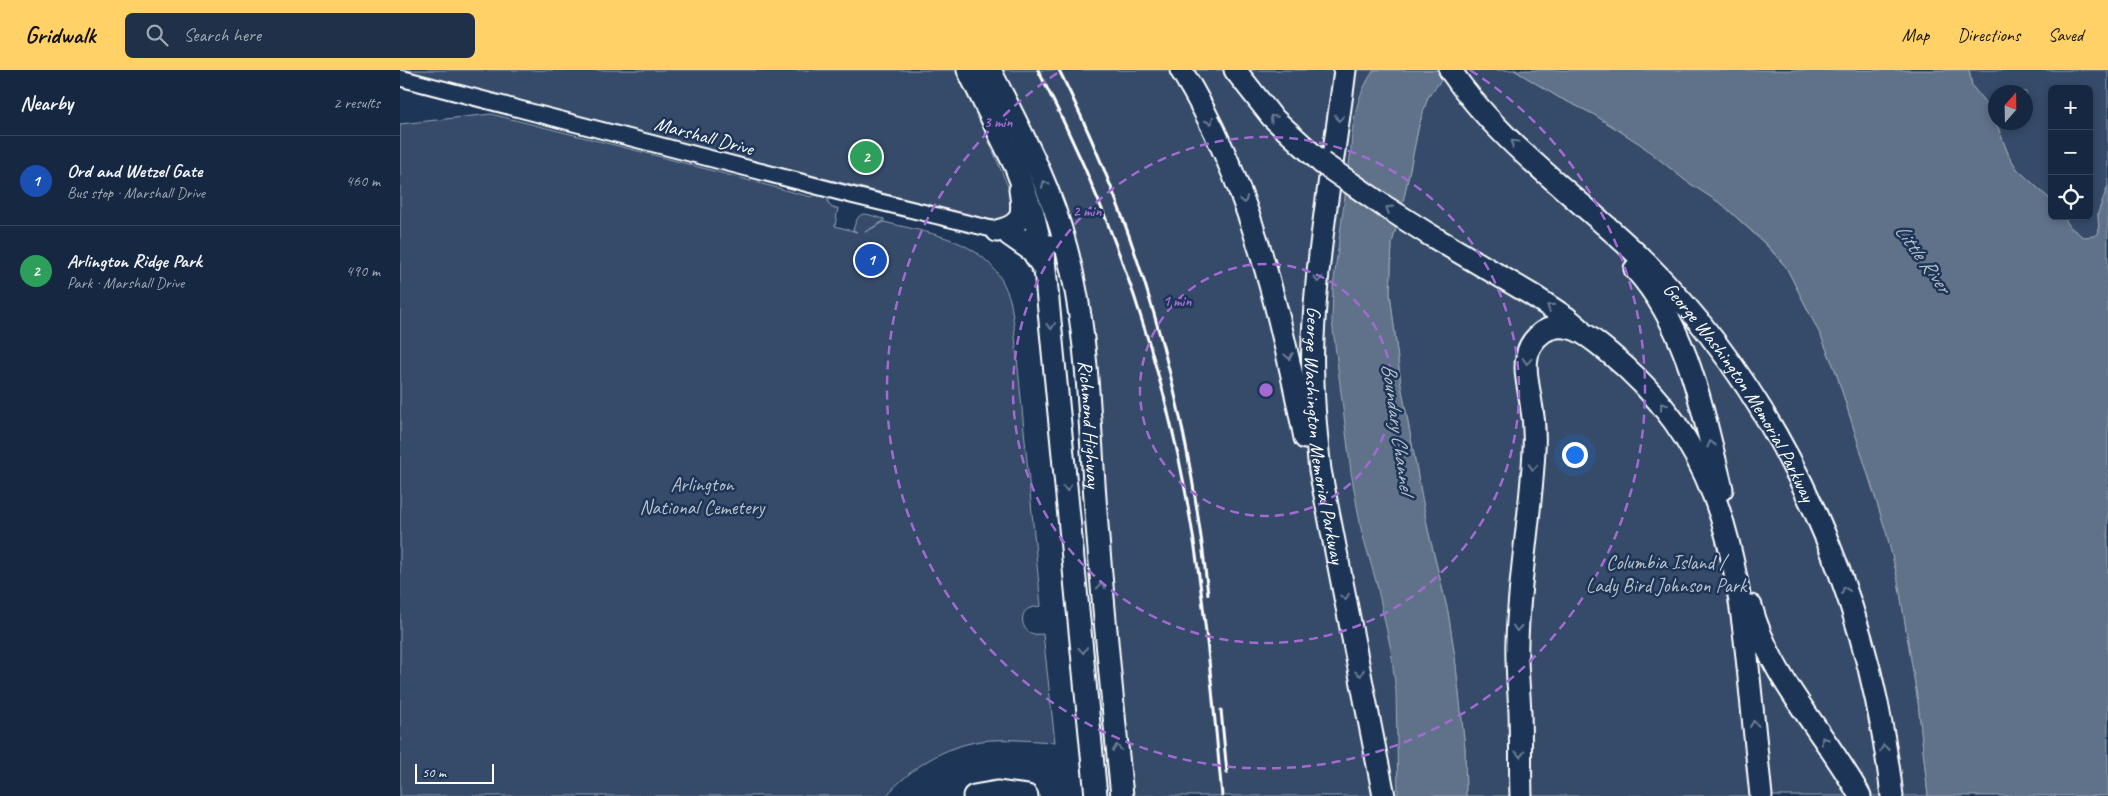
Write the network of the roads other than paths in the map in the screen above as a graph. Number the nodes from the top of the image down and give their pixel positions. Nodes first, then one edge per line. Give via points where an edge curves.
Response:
1 (968, 70) edge
2 (990, 70) edge
3 (1181, 70) edge
4 (1235, 70) edge
5 (1345, 70) edge
6 (1452, 72) edge
7 (400, 78) edge
8 (1016, 168) junction
9 (1543, 170) junction
10 (997, 231) junction
11 (1040, 241) junction
12 (1066, 247) junction
13 (1046, 278) junction
14 (1589, 337) junction
15 (1725, 526) junction
16 (1332, 534) junction
17 (1732, 556) junction
18 (974, 796) edge
19 (1027, 796) edge
20 (1096, 796) edge
21 (1122, 796) edge
22 (1384, 796) edge
23 (1521, 796) edge
24 (1761, 796) edge
25 (1860, 796) edge
26 (1892, 796) edge

1 - 8 highway, Richmond Highway
12 -> 2 highway, Richmond Highway via 1038,167
3 -> 16 highway via 1216,134 1256,234 1287,348 1314,484
14 -> 4 highway, bridge via 1532,295 1430,235 1322,163 1272,117
5 -> 16 highway, George Washington Memorial Parkway via 1313,339 1314,419
9 -> 6 highway, George Washington Memorial Parkway via 1497,126
7 - 10 street, Marshall Drive
8 - 10 highway via 1022,212 1014,225
8 - 11 highway, Richmond Highway
15 -> 9 highway via 1723,492 1704,417 1686,356 1672,323 1639,273
26 -> 9 highway, George Washington Memorial Parkway via 1875,697 1849,603 1814,512 1770,426 1732,365 1679,296
10 - 11 street, Marshall Drive
10 - 13 street, Marshall Drive via 1030,253
11 - 12 street, Marshall Drive
11 - 13 highway, Richmond Highway
21 -> 12 highway, Richmond Highway via 1102,607 1084,349
13 -> 20 highway, Richmond Highway
15 -> 14 highway via 1712,488 1678,427 1636,377
14 -> 23 highway via 1572,327 1552,328 1545,330 1527,353 1534,448 1516,641
15 - 17 highway
16 -> 22 highway, George Washington Memorial Parkway
24 -> 17 highway via 1744,628
25 -> 17 highway via 1775,665 1756,626 1746,588
18 - 19 highway via 997,792

